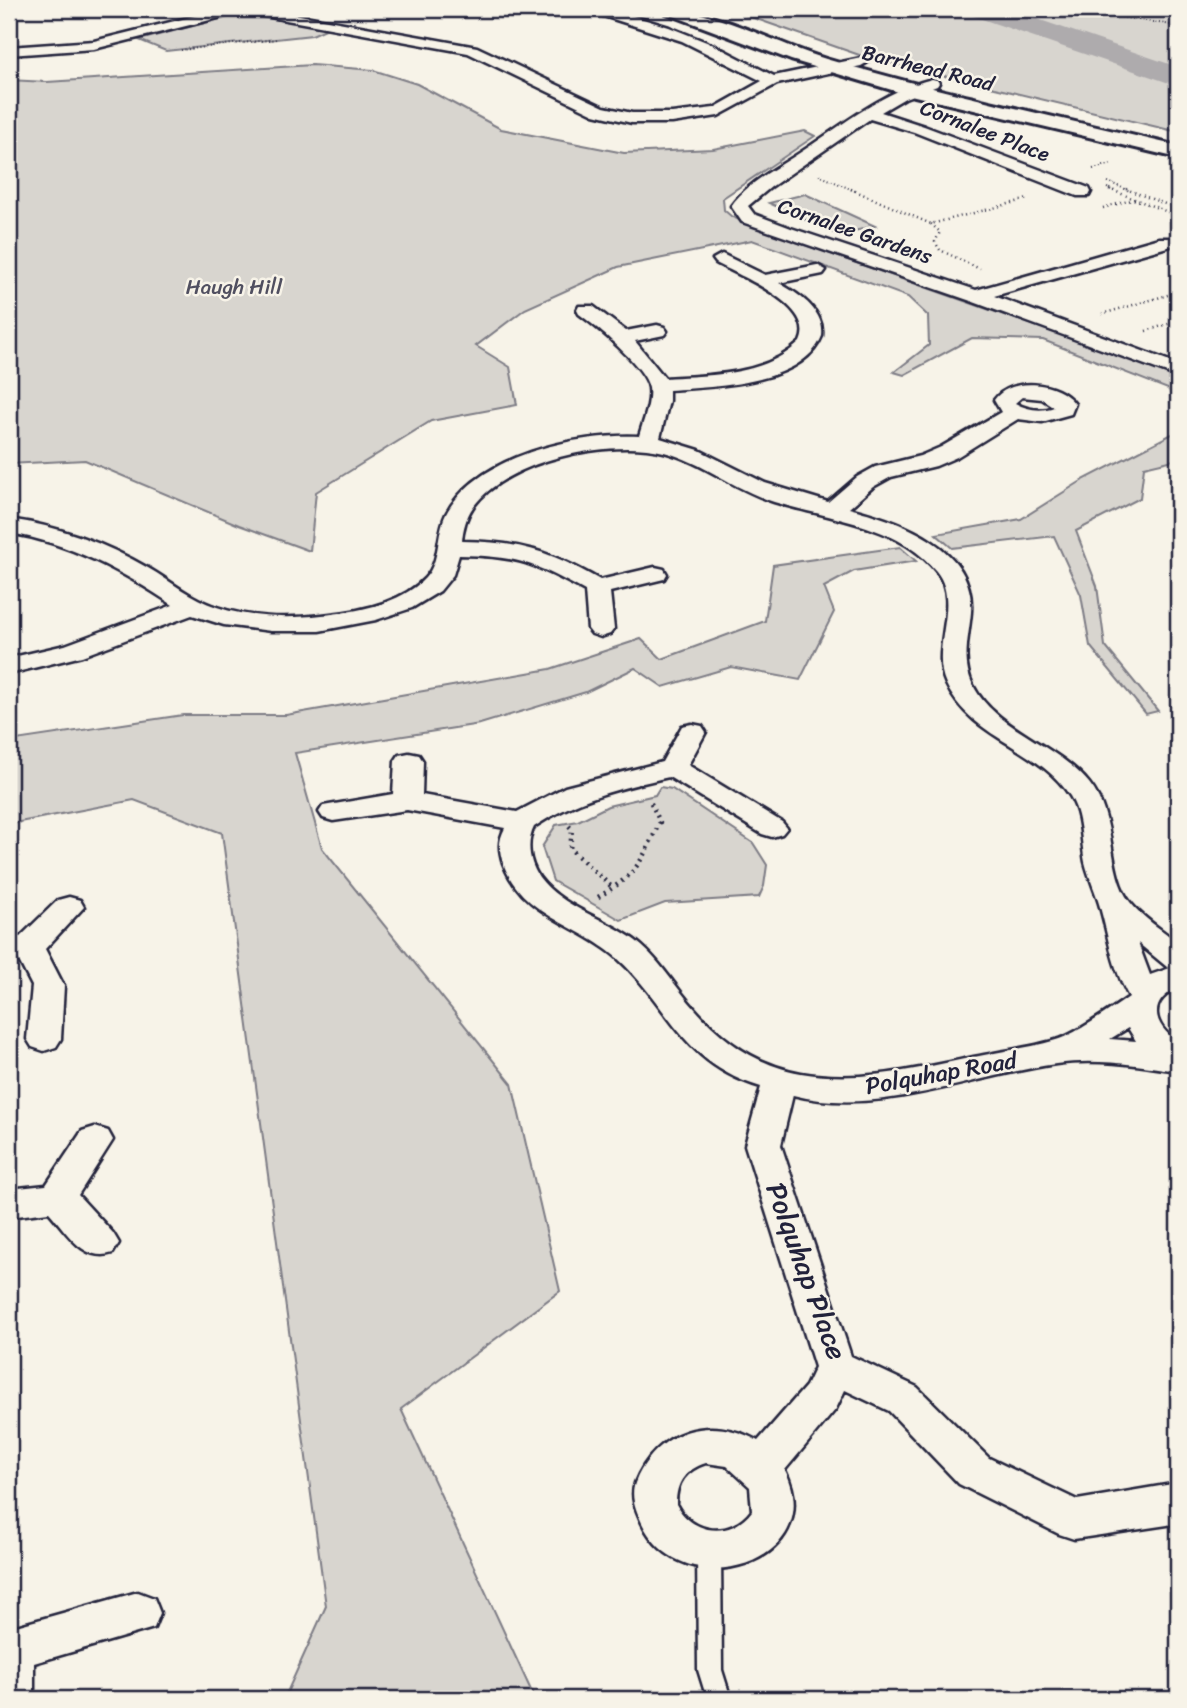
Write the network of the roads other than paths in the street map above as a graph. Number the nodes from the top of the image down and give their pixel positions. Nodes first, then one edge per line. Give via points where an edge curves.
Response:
1 (14, 9) edge
2 (237, 9) edge
3 (246, 9) edge
4 (596, 9) edge
5 (672, 9) edge
6 (711, 9) edge
7 (9, 11) edge
8 (9, 51) edge
9 (861, 62) junction
10 (839, 69) junction
11 (772, 81) junction
12 (932, 83) junction
13 (909, 89) junction
14 (870, 114) junction
15 (1178, 140) edge
16 (1178, 152) edge
17 (1076, 190) road end
18 (1165, 242) dead end
19 (722, 259) dead end
20 (817, 270) dead end
21 (761, 281) junction
22 (975, 296) junction
23 (586, 310) dead end
24 (657, 331) dead end
25 (622, 337) junction
26 (1178, 371) edge
27 (659, 385) junction
28 (1015, 412) dead end
29 (648, 443) junction
30 (833, 510) junction
31 (9, 526) edge
32 (448, 548) junction
33 (655, 574) dead end
34 (597, 588) junction
35 (192, 607) junction
36 (601, 629) dead end
37 (9, 666) edge
38 (692, 732) dead end
39 (409, 761) dead end
40 (673, 768) junction
41 (407, 801) junction
42 (333, 813) dead end
43 (533, 814) junction
44 (772, 828) dead end
45 (1115, 906) junction
46 (69, 907) dead end
47 (19, 947) edge
48 (1178, 960) edge
49 (1178, 977) edge
50 (1143, 1000) junction
51 (44, 1039) dead end
52 (1066, 1051) junction
53 (1178, 1059) edge
54 (779, 1083) junction
55 (95, 1140) dead end
56 (57, 1197) junction
57 (9, 1203) edge
58 (100, 1242) dead end
59 (835, 1367) junction
60 (762, 1467) junction
61 (1178, 1502) edge
62 (709, 1550) junction
63 (138, 1613) dead end
64 (10, 1649) edge
65 (11, 1699) edge
66 (719, 1699) edge

1 - 7 street
2 - 8 street via 94,45
3 - 11 street via 472,50 599,111 624,117 672,118 718,112
4 - 11 street via 652,26
5 - 10 main road, Barrhead Road
6 - 9 main road, Barrhead Road
9 - 10 street
9 - 12 main road, Barrhead Road
10 - 11 street
10 - 13 main road, Barrhead Road
12 - 13 street, Cornalee Gardens
12 - 15 main road, Barrhead Road
13 - 14 street, Cornalee Gardens
13 - 16 main road, Barrhead Road
14 - 17 street, Cornalee Place
14 - 22 street, Cornalee Gardens via 755,189 739,206 748,218
18 - 22 street
19 - 21 street
20 - 21 street
21 - 27 street via 802,307 812,321 811,343 787,363 758,374
22 - 26 street, Cornalee Gardens
23 - 25 street
24 - 25 street
25 - 27 street
27 - 29 street
28 - 30 street via 949,452 883,472
29 - 30 street via 692,453 759,489
29 - 32 street via 555,451 508,471 468,497 455,516
30 - 45 street via 899,532 929,550 949,570 962,597 951,651 960,686 974,708 1065,773 1083,793
31 - 35 street via 37,529 101,553
32 - 34 street via 502,550 535,557
32 - 35 street via 442,573 430,586 388,608 352,618 277,624 232,620
33 - 34 street
34 - 36 street
35 - 37 street via 84,647
38 - 40 street
39 - 41 street
40 - 43 street via 573,792
40 - 44 street
41 - 42 street
41 - 43 street
43 - 54 street, Polquhap Road via 513,844 519,870 530,887 551,907 627,951 699,1038 730,1060
45 - 48 street
45 - 50 street via 1127,960
46 - 47 street
47 - 51 street via 48,986
49 - 50 street, Polquhap Road via 1153,986
50 - 52 street, Polquhap Road
50 - 53 street via 1139,1015 1149,1037
52 - 53 street, Polquhap Road via 1136,1052
52 - 54 street, Polquhap Road via 871,1089 817,1089
54 - 59 street, Polquhap Place via 763,1145
55 - 56 street
56 - 57 street
56 - 58 street
59 - 60 street via 822,1397
59 - 61 street, Polquhap Place via 903,1399 974,1471 1074,1520
60 - 62 street via 775,1493 771,1521 752,1542 722,1552
60 - 62 street via 737,1450 706,1446 678,1454 659,1475 654,1502 665,1528 690,1547
62 - 66 lane via 709,1670
63 - 64 street
64 - 65 street

